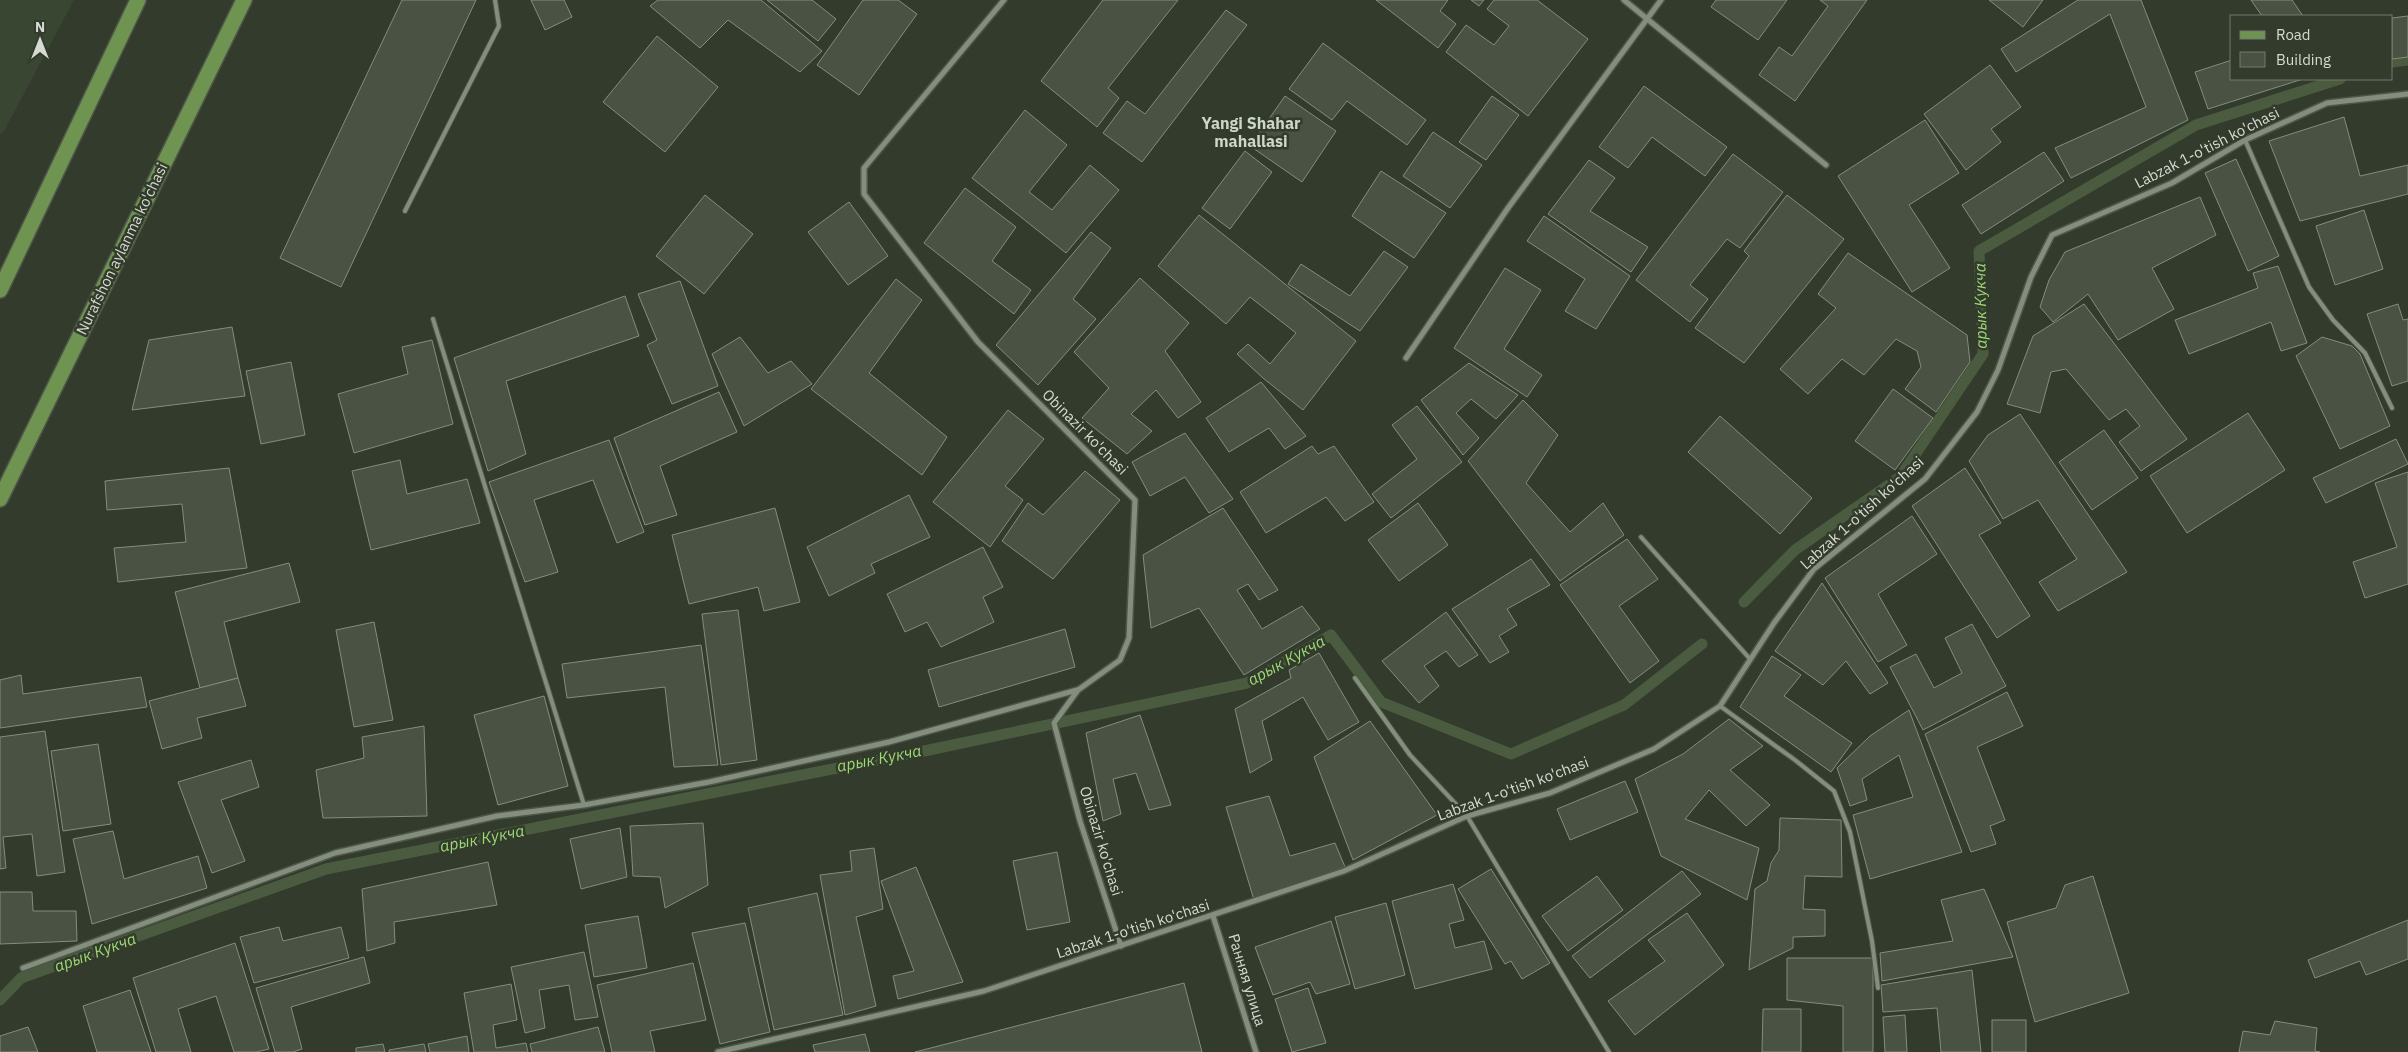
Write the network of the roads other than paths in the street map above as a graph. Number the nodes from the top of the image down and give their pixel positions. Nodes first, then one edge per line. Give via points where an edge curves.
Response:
1 (138, 0) edge
2 (244, 0) edge
3 (494, 0) edge
4 (1004, 0) edge
5 (1624, 0) edge
6 (1661, 0) edge
7 (1648, 18) junction
8 (2408, 94) edge
9 (2245, 140) junction
10 (1826, 165) dead end
11 (405, 211) dead end
12 (0, 290) edge
13 (433, 319) dead end
14 (1406, 358) dead end
15 (2392, 408) dead end
16 (0, 499) edge
17 (1641, 537) dead end
18 (1750, 659) junction
19 (1355, 678) dead end
20 (1078, 690) junction
21 (1720, 706) junction
22 (584, 805) junction
23 (1467, 816) junction
24 (1213, 916) junction
25 (1121, 946) junction
26 (22, 968) dead end
27 (1878, 988) dead end
28 (718, 1052) edge
29 (1256, 1052) edge
30 (1609, 1052) edge

1 - 12 main road
2 - 16 main road, Nurafshon aylanma ko'chasi
3 - 11 lane via 499,26
4 - 20 street, Obinazir ko'chasi via 864,168 864,194 978,342 1135,500 1129,638 1120,660
5 - 7 street
6 - 7 street
7 - 10 street
7 - 14 street via 1508,208
8 - 9 street, Labzak 1-o'tish ko'chasi via 2326,103
9 - 15 lane via 2309,287 2333,320 2365,352
9 - 18 street, Labzak 1-o'tish ko'chasi via 2172,183 2052,236 2031,277 1998,370 1977,412 1925,479 1814,569
13 - 22 lane
17 - 18 lane
18 - 21 street, Labzak 1-o'tish ko'chasi
19 - 23 lane via 1410,756
20 - 22 street via 889,742 709,782
20 - 25 street, Obinazir ko'chasi via 1054,723 1080,821
21 - 23 street, Labzak 1-o'tish ko'chasi via 1654,749 1550,793
21 - 27 lane via 1834,791 1850,832
22 - 26 street via 497,816 335,853
23 - 24 street, Labzak 1-o'tish ko'chasi via 1344,871
23 - 30 lane
24 - 25 street, Labzak 1-o'tish ko'chasi
24 - 29 street, Ранняя улица
25 - 28 street, Labzak 1-o'tish ko'chasi via 984,991

